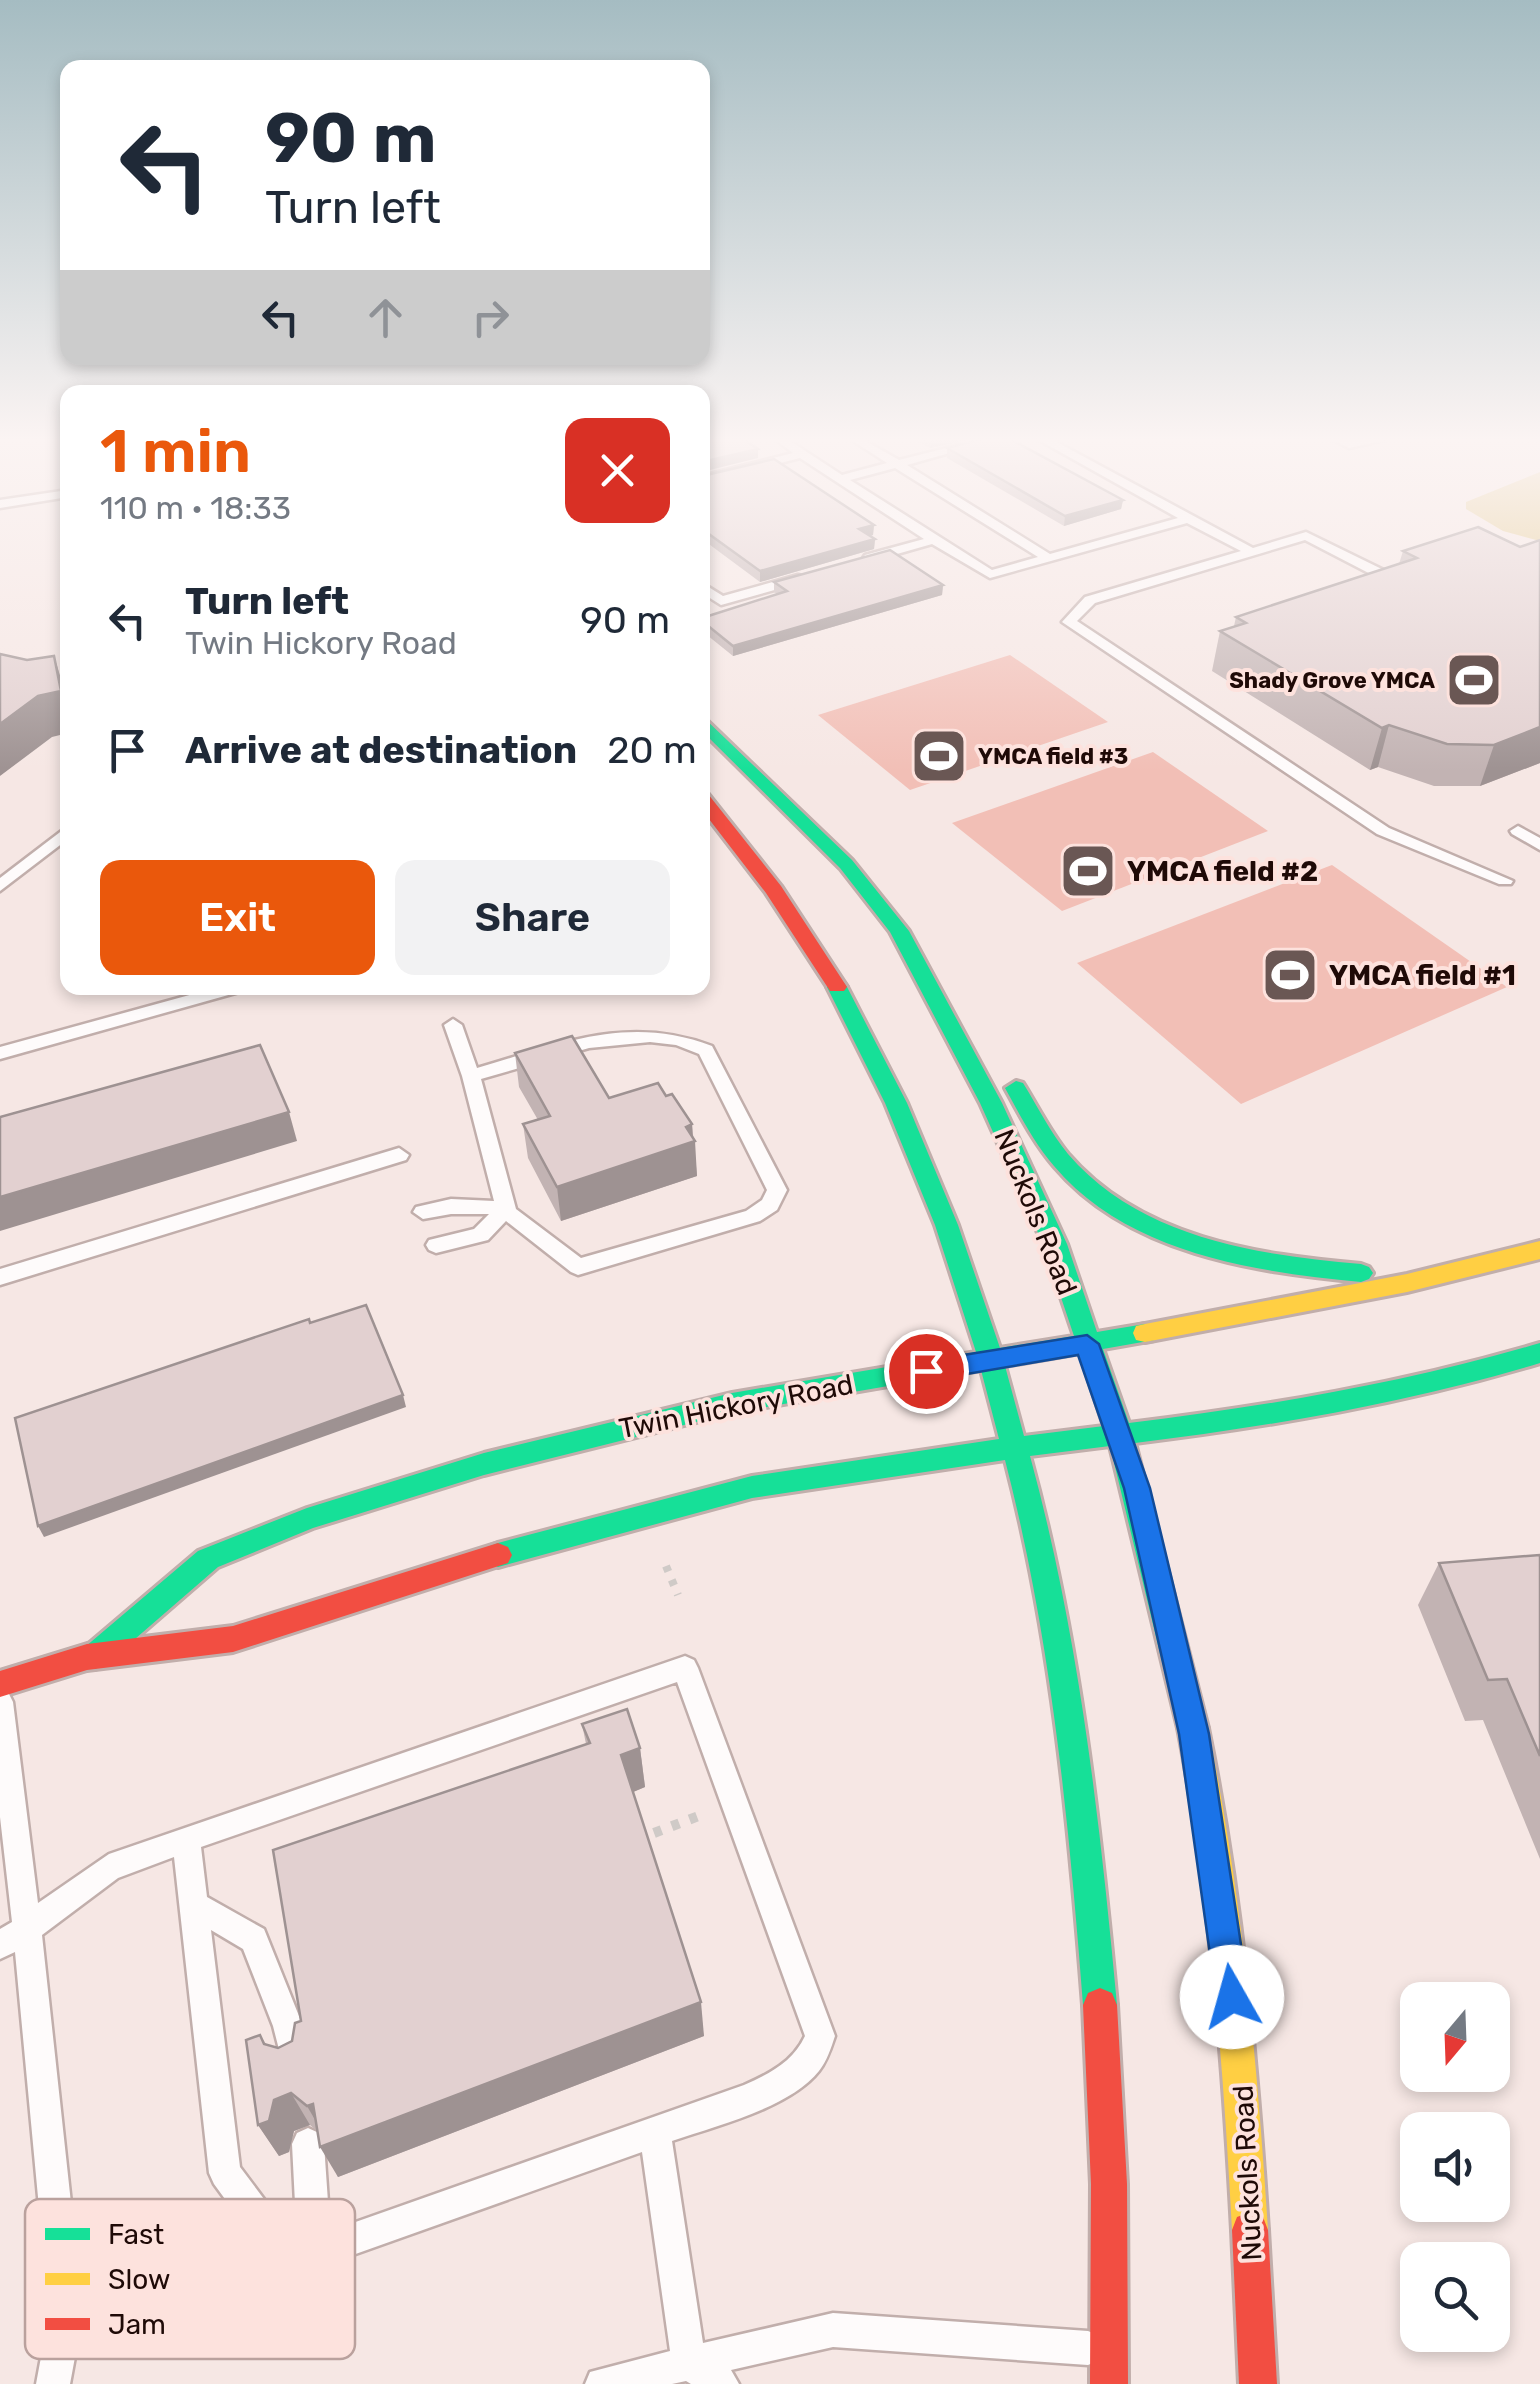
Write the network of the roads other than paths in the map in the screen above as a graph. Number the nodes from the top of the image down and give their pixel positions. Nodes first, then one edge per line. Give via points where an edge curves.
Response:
1 (898, 550) edge
2 (951, 550) edge
3 (1036, 550) edge
4 (1076, 550) edge
5 (1249, 550) edge
6 (1258, 550) edge
7 (1334, 550) edge
8 (1252, 552) junction
9 (1048, 558) junction
10 (857, 562) edge
11 (808, 576) edge
12 (1391, 579) edge
13 (710, 593) edge
14 (710, 729) edge
15 (710, 807) edge
16 (1518, 831) dead end
17 (60, 837) edge
18 (1540, 845) edge
19 (1505, 881) dead end
20 (0, 886) edge
21 (900, 932) junction
22 (208, 995) edge
23 (453, 1025) dead end
24 (979, 1027) dead end
25 (0, 1052) edge
26 (1005, 1067) dead end
27 (471, 1076) junction
28 (399, 1155) dead end
29 (506, 1209) junction
30 (423, 1212) dead end
31 (436, 1245) dead end
32 (1540, 1250) edge
33 (1503, 1262) junction
34 (0, 1277) edge
35 (1087, 1344) junction
36 (1540, 1354) edge
37 (992, 1360) junction
38 (1122, 1438) junction
39 (1014, 1449) junction
40 (95, 1656) junction
41 (0, 1684) edge
42 (0, 1702) edge
43 (186, 1839) junction
44 (194, 1905) junction
45 (14, 1937) edge
46 (296, 2062) edge
47 (655, 2131) junction
48 (308, 2144) edge
49 (50, 2199) edge
50 (244, 2199) edge
51 (312, 2199) edge
52 (355, 2238) edge
53 (1110, 2350) junction
54 (58, 2359) edge
55 (689, 2363) junction
56 (53, 2384) edge
57 (602, 2384) edge
58 (722, 2384) edge
59 (1109, 2384) edge
60 (1258, 2384) edge

1 - 10 lane
2 - 9 lane via 990,574
3 - 9 lane
4 - 9 lane
5 - 8 lane
6 - 8 lane
7 - 12 lane
8 - 19 lane via 1090,600 1069,622 1383,831
11 - 13 lane via 721,601
14 - 21 main road, Nuckols Road via 846,864
15 - 37 main road via 807,937 873,1053 932,1190
16 - 18 lane
17 - 20 lane
21 - 24 main road
21 - 35 main road, Nuckols Road via 1007,1138 1055,1244
22 - 25 lane
23 - 27 lane
26 - 33 main road via 1034,1124 1080,1180 1124,1210 1214,1251 1380,1274
27 - 29 lane
27 - 29 lane via 622,1036 686,1040 706,1050 777,1190 770,1205 753,1216 578,1267
28 - 34 lane
29 - 30 lane via 466,1202
29 - 31 lane via 481,1235
32 - 33 main road, Twin Hickory Road
33 - 35 main road, Twin Hickory Road
35 - 37 main road, Twin Hickory Road
35 - 38 main road, Nuckols Road
36 - 38 main road, Twin Hickory Road via 1406,1392
37 - 39 main road
37 - 40 main road, Twin Hickory Road via 650,1421 380,1496 208,1559
38 - 39 main road, Twin Hickory Road
38 - 60 main road, Nuckols Road via 1194,1734 1218,1878 1242,2076
39 - 40 main road, Twin Hickory Road via 686,1500 509,1548 228,1640
39 - 53 main road via 1074,1760 1101,1990 1113,2258
40 - 41 main road, Twin Hickory Road
42 - 45 lane
43 - 44 lane
43 - 45 lane via 109,1868
43 - 47 lane via 686,1668 820,2036 816,2055 776,2087
44 - 46 lane via 254,1939
44 - 50 lane via 225,2173
45 - 49 lane
47 - 52 lane
47 - 55 lane
48 - 51 lane
53 - 55 lane via 833,2330
53 - 59 main road
54 - 56 lane
55 - 57 lane
55 - 58 lane

